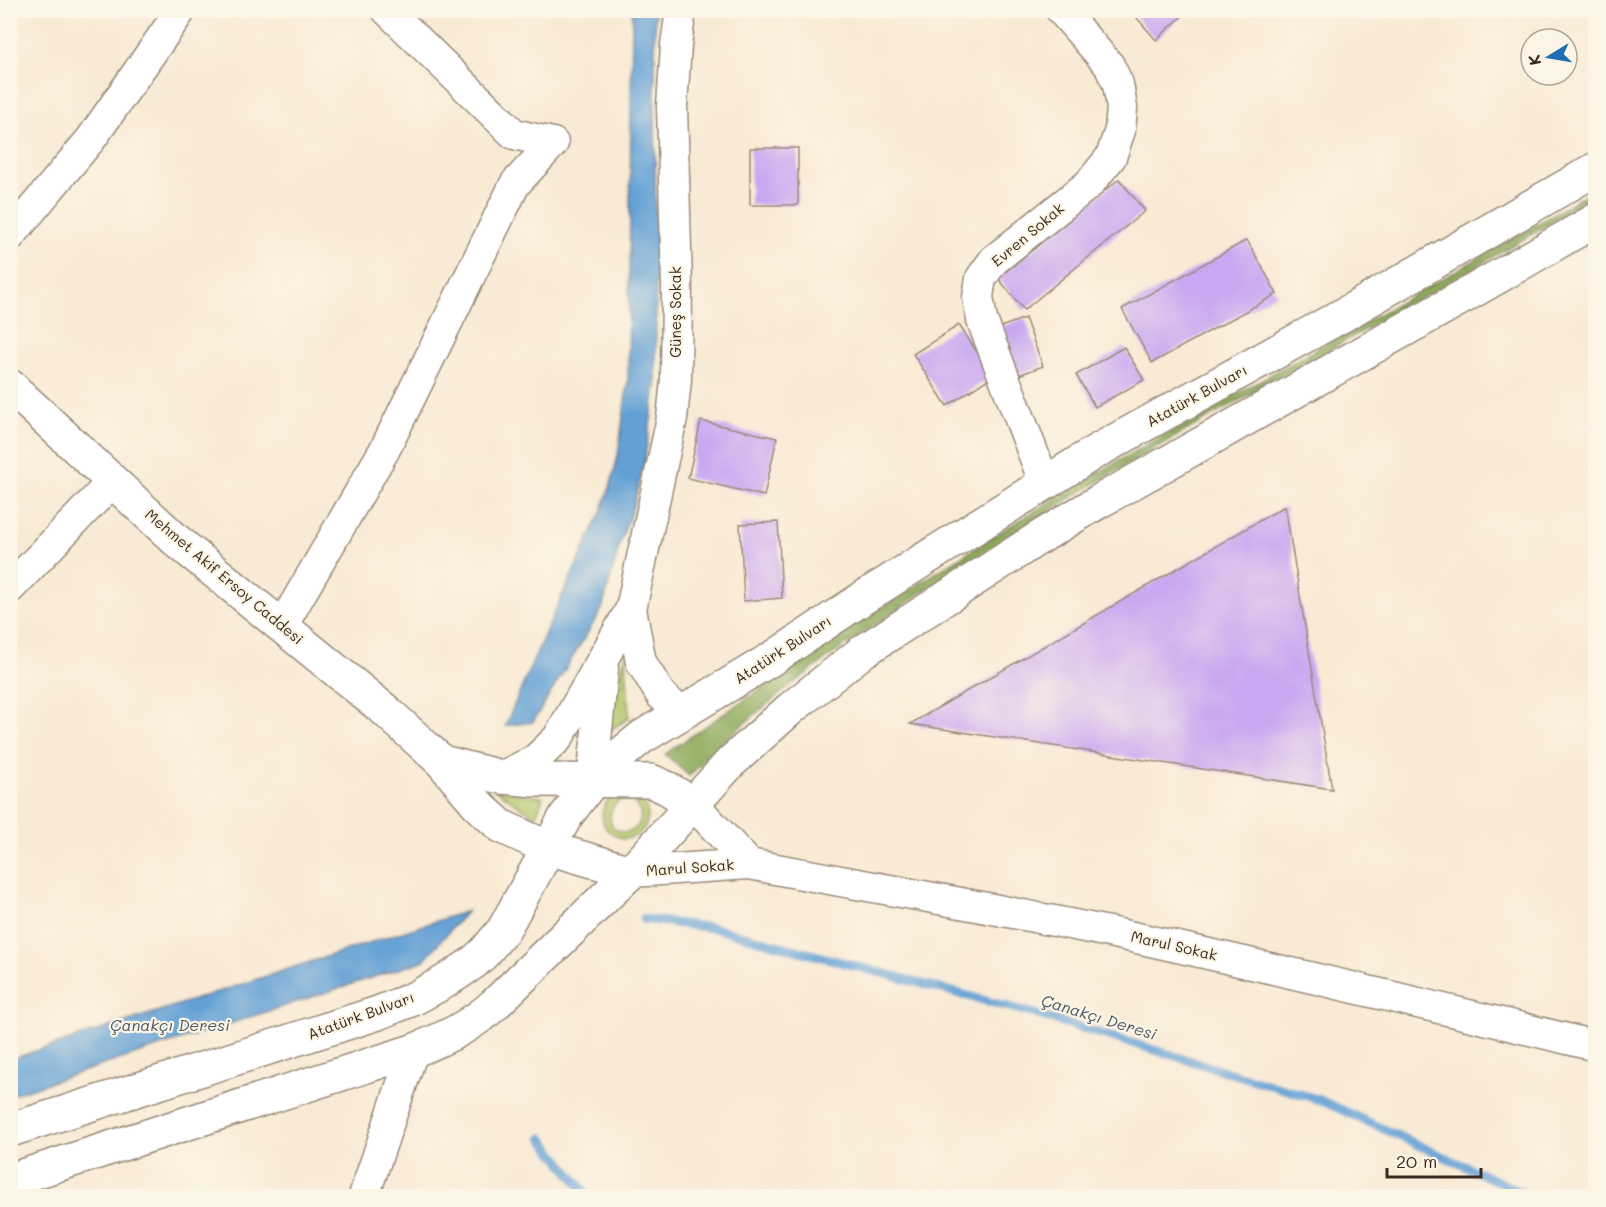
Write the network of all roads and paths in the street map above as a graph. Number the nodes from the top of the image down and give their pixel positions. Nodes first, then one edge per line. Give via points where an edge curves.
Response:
1 (181, 10) edge
2 (387, 10) edge
3 (681, 10) edge
4 (1061, 10) edge
5 (1596, 169) edge
6 (1596, 220) edge
7 (10, 236) edge
8 (10, 386) edge
9 (113, 481) junction
10 (1045, 484) junction
11 (10, 588) edge
12 (631, 609) junction
13 (282, 626) junction
14 (604, 657) junction
15 (682, 713) junction
16 (441, 762) junction
17 (501, 777) junction
18 (592, 782) junction
19 (693, 804) junction
20 (548, 848) junction
21 (749, 864) junction
22 (631, 872) junction
23 (1596, 1046) edge
24 (413, 1051) junction
25 (10, 1130) edge
26 (10, 1179) edge
27 (364, 1197) edge

1 - 7 street via 91,139
2 - 13 street via 514,134 553,143 515,184 385,448
3 - 12 street, Güneş Sokak via 672,106 676,380 670,429
4 - 10 street, Evren Sokak via 1109,65 1118,84 1120,130 1111,157 1089,184 994,260 981,278 978,297 982,320
5 - 10 main road, Atatürk Bulvarı
6 - 19 main road via 1098,502 862,652 789,709 731,762
8 - 9 main road, Mehmet Akif Ersoy Caddesi
9 - 11 street
9 - 13 main road, Mehmet Akif Ersoy Caddesi via 177,541
10 - 15 main road, Atatürk Bulvarı
12 - 14 street, Güneş Sokak
12 - 15 street, Güneş Sokak via 641,662 661,695
13 - 16 main road, Mehmet Akif Ersoy Caddesi via 386,711
14 - 17 street, Güneş Sokak via 558,738 535,760
14 - 18 street, Güneş Sokak
15 - 18 main road, Atatürk Bulvarı via 642,737
16 - 17 main road, Mehmet Akif Ersoy Caddesi
16 - 20 main road, Mehmet Akif Ersoy Caddesi via 501,826
17 - 18 main road, Mehmet Akif Ersoy Caddesi
18 - 19 main road, Mehmet Akif Ersoy Caddesi via 651,782
18 - 20 main road, Atatürk Bulvarı
19 - 21 street, Marul Sokak
19 - 22 main road
20 - 22 main road, Mehmet Akif Ersoy Caddesi
20 - 25 main road, Atatürk Bulvarı via 504,929 485,952 413,999
21 - 22 street, Marul Sokak
21 - 23 street, Marul Sokak via 1127,936
22 - 24 main road via 481,1017 453,1035
24 - 26 main road
24 - 27 street

